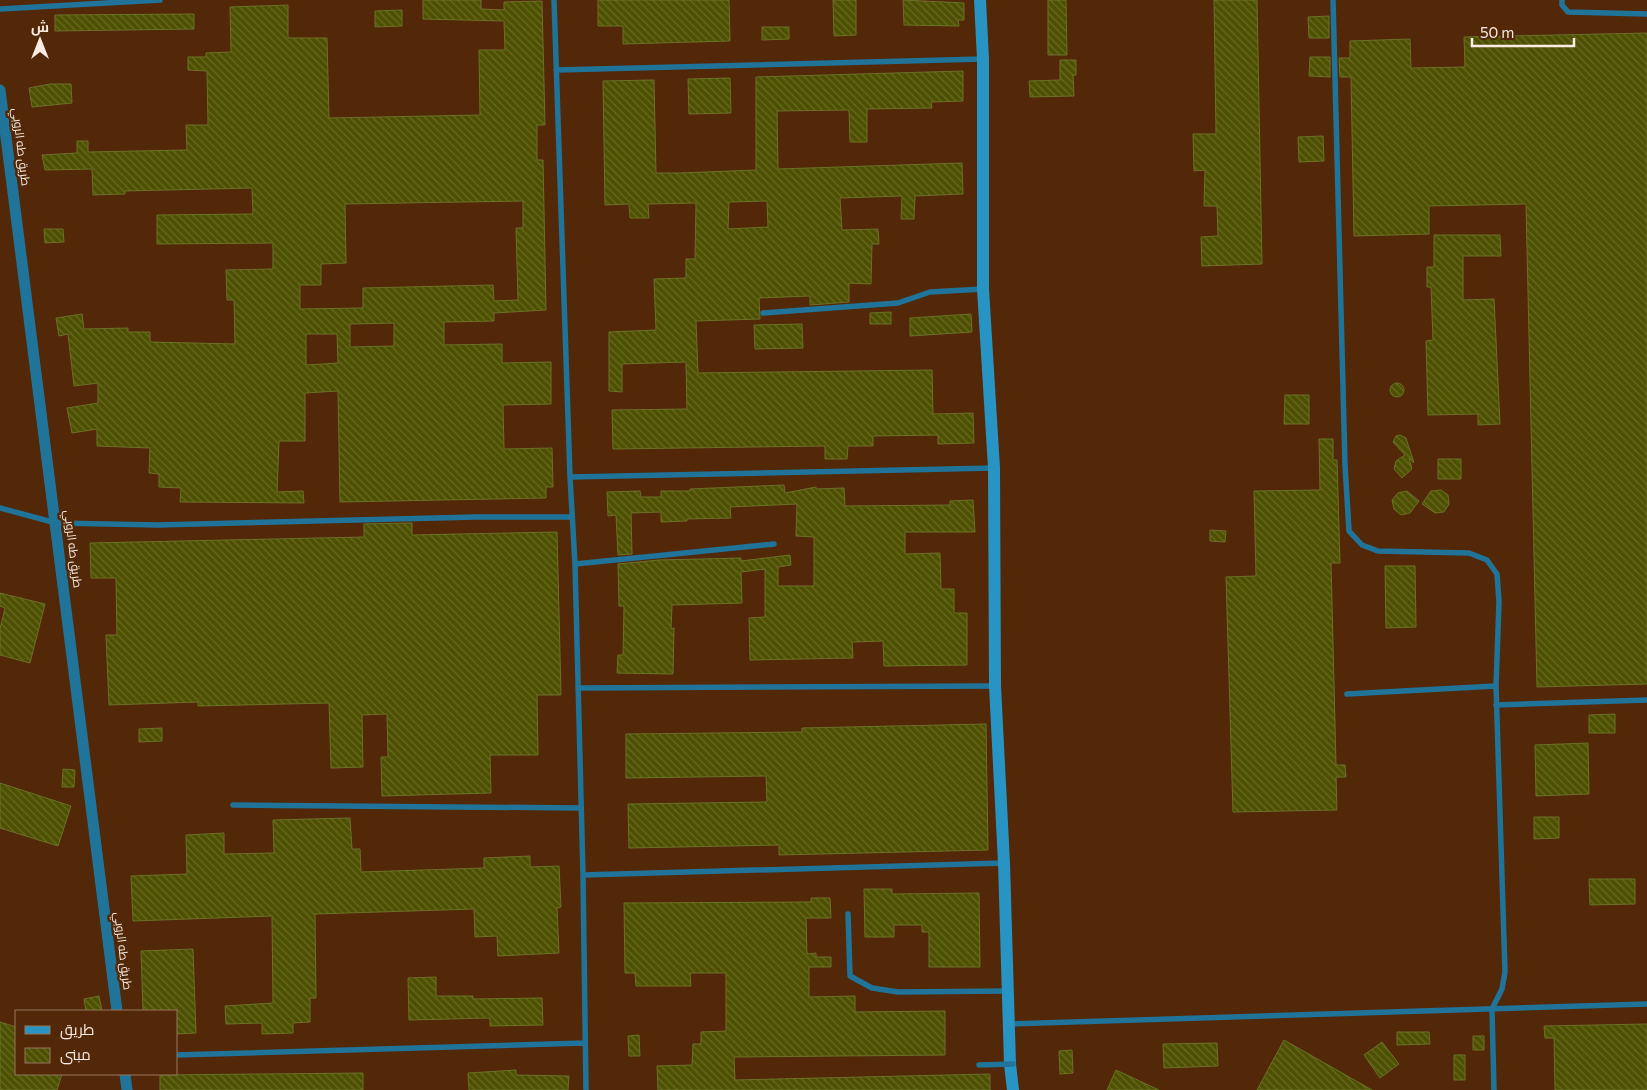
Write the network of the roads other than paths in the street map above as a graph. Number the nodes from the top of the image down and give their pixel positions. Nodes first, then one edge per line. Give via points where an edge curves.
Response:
1 (160, 0) edge
2 (554, 0) edge
3 (980, 0) edge
4 (1333, 0) edge
5 (1562, 0) edge
6 (0, 9) edge
7 (1647, 14) edge
8 (983, 59) junction
9 (556, 70) junction
10 (0, 90) edge
11 (983, 289) junction
12 (763, 313) dead end
13 (994, 468) junction
14 (570, 478) junction
15 (0, 508) edge
16 (572, 517) junction
17 (56, 523) junction
18 (774, 544) dead end
19 (575, 564) junction
20 (995, 686) junction
21 (1496, 686) junction
22 (578, 688) junction
23 (1347, 694) dead end
24 (1647, 700) edge
25 (1496, 705) junction
26 (233, 805) dead end
27 (581, 808) junction
28 (1004, 863) junction
29 (583, 875) junction
30 (848, 914) dead end
31 (1007, 991) junction
32 (1647, 1004) edge
33 (1492, 1009) junction
34 (117, 1010) edge
35 (1010, 1024) junction
36 (585, 1043) junction
37 (178, 1055) edge
38 (1011, 1064) junction
39 (979, 1065) dead end
40 (125, 1075) edge
41 (127, 1090) edge
42 (586, 1090) edge
43 (1013, 1090) edge
44 (1494, 1090) edge

1 - 6 lane
2 - 9 lane
3 - 8 street
4 - 21 lane via 1349,531 1362,545 1378,551 1469,553 1487,560 1497,574 1499,602
5 - 7 lane via 1568,12
8 - 9 lane
8 - 11 street
9 - 14 lane
10 - 17 street, طريق طه الروبي
11 - 12 lane via 930,292 898,303
11 - 13 street
13 - 14 lane
13 - 20 street
14 - 16 lane
15 - 17 lane
16 - 17 lane via 158,525
16 - 19 lane
17 - 34 street, طريق طه الروبي
18 - 19 lane
19 - 22 lane
20 - 22 lane
20 - 28 street
21 - 23 lane
21 - 25 lane
22 - 27 lane
24 - 25 lane
25 - 33 lane via 1504,972 1502,989
26 - 27 lane
27 - 29 lane
28 - 29 lane
28 - 31 street
29 - 36 lane
30 - 31 lane via 850,976 872,988 908,992
31 - 35 street
32 - 33 lane
33 - 35 lane
33 - 44 lane
35 - 38 street
36 - 37 lane
36 - 42 lane
38 - 39 lane, bridge
38 - 43 street
40 - 41 street

